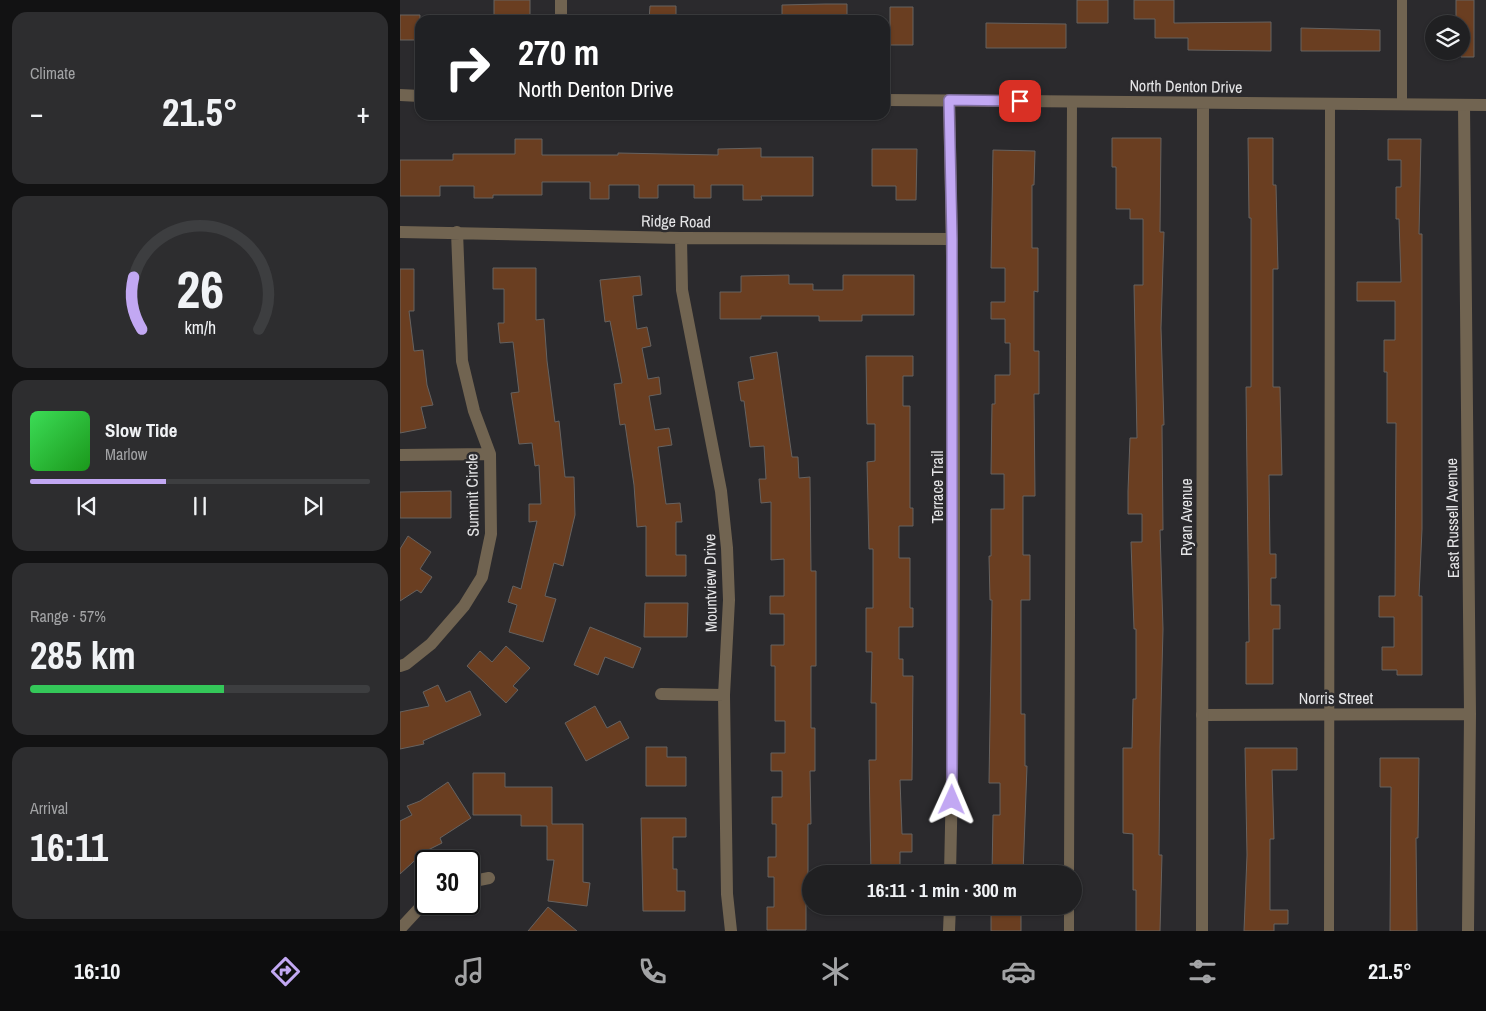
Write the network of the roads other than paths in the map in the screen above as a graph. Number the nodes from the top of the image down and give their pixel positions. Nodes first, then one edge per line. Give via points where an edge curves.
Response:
1 (561, 0) edge
2 (1402, 0) edge
3 (561, 15) edge
4 (400, 95) edge
5 (415, 96) edge
6 (890, 100) edge
7 (949, 100) junction
8 (1072, 101) junction
9 (1203, 102) junction
10 (1330, 104) junction
11 (1402, 104) junction
12 (1464, 105) junction
13 (1486, 105) edge
14 (400, 232) edge
15 (457, 232) junction
16 (681, 238) junction
17 (952, 239) junction
18 (490, 454) junction
19 (400, 455) edge
20 (400, 666) edge
21 (661, 694) dead end
22 (724, 695) junction
23 (1329, 714) junction
24 (1470, 714) junction
25 (1202, 715) junction
26 (950, 865) edge
27 (1069, 865) edge
28 (489, 878) dead end
29 (480, 880) edge
30 (415, 911) edge
31 (950, 915) edge
32 (1069, 915) edge
33 (400, 929) edge
34 (731, 931) edge
35 (949, 931) edge
36 (1069, 931) edge
37 (1202, 931) edge
38 (1329, 931) edge
39 (1468, 931) edge

1 - 3 street
2 - 11 lane
4 - 5 street
6 - 7 street, North Denton Drive
7 - 8 street, North Denton Drive
7 - 17 street, Terrace Trail
8 - 9 street, North Denton Drive
8 - 27 lane
9 - 10 street, North Denton Drive
9 - 25 street, Ryan Avenue
10 - 11 street, North Denton Drive
10 - 23 lane
11 - 12 street, North Denton Drive
12 - 13 street, North Denton Drive
12 - 24 street, East Russell Avenue
14 - 15 street, Ridge Road
15 - 16 street, Ridge Road
15 - 18 street, Summit Circle via 462,361 474,411
16 - 17 street, Ridge Road
16 - 22 street, Mountview Drive via 682,290 723,510 730,600
17 - 26 street, Terrace Trail via 954,726
18 - 19 street
18 - 20 street, Summit Circle via 491,534 482,577 464,606 431,644
21 - 22 street
22 - 34 street, Mountview Drive via 727,894
23 - 24 street, Norris Street
23 - 25 street, Norris Street
23 - 38 lane
24 - 39 street, East Russell Avenue
25 - 37 street, Ryan Avenue
28 - 29 street
30 - 33 street
31 - 35 street
32 - 36 lane

